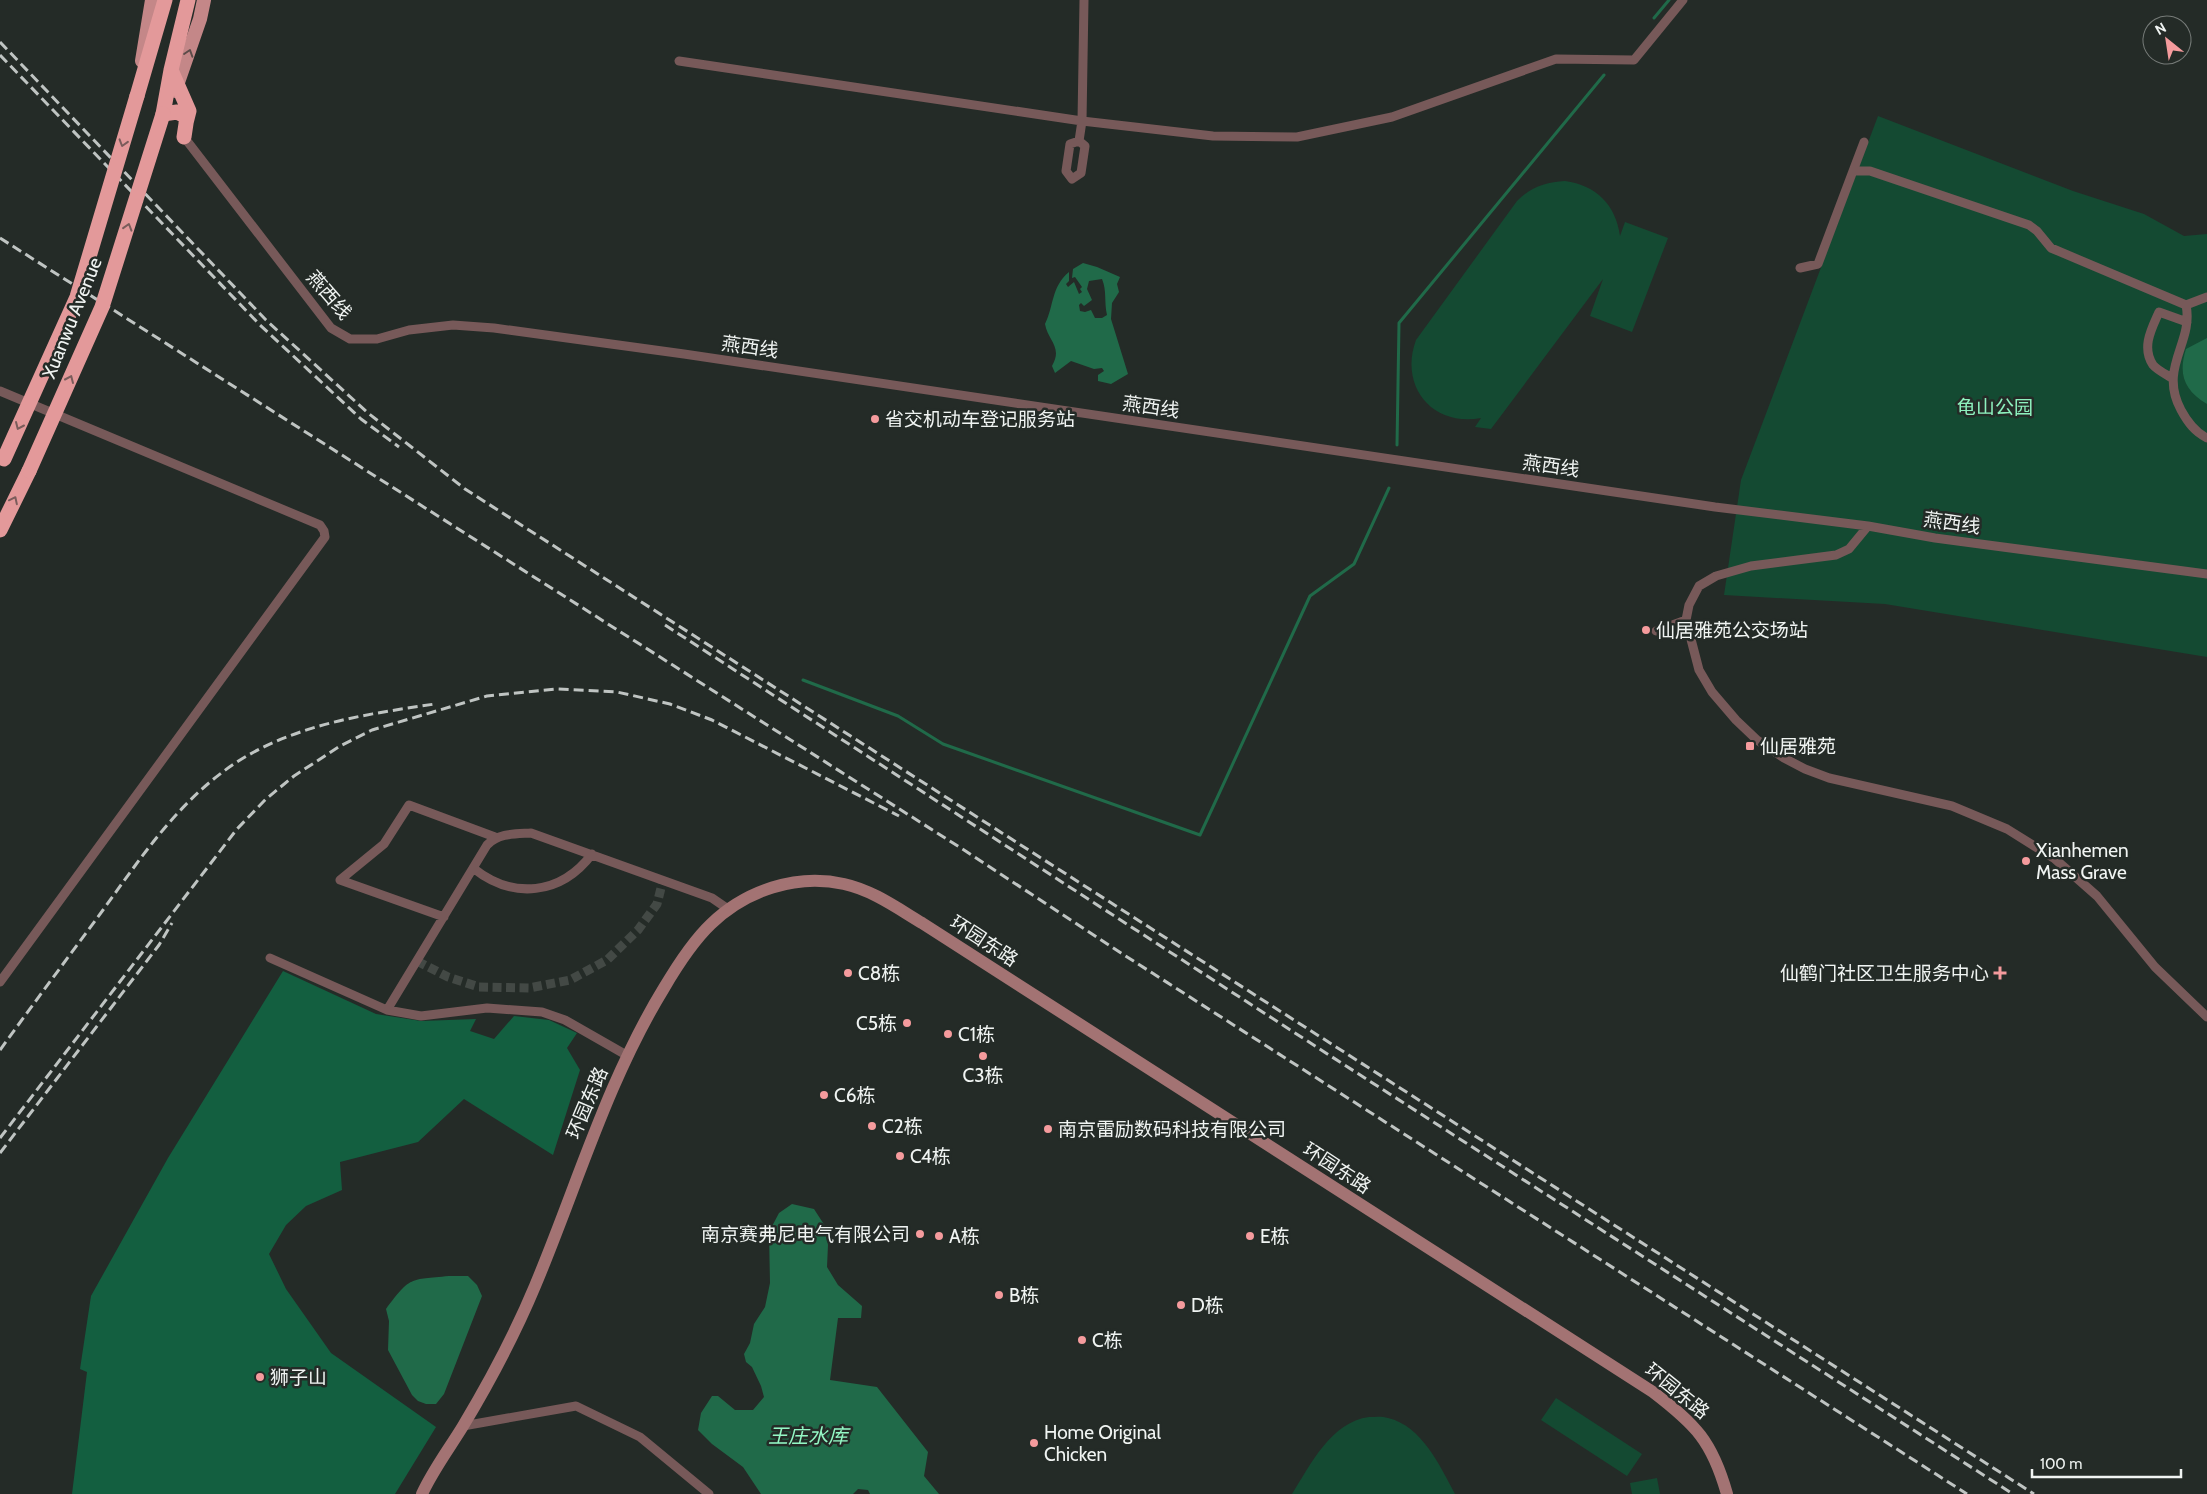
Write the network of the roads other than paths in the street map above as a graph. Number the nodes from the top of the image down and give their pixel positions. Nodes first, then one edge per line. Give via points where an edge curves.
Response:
1 (152, 0) edge
2 (165, 0) edge
3 (188, 0) edge
4 (204, 0) edge
5 (1084, 0) edge
6 (1683, 0) edge
7 (679, 61) dead end
8 (171, 70) junction
9 (178, 86) junction
10 (137, 96) junction
11 (163, 114) junction
12 (1082, 121) junction
13 (184, 137) junction
14 (1079, 141) dead end
15 (1864, 142) dead end
16 (1853, 172) junction
17 (1800, 268) dead end
18 (2207, 298) edge
19 (2186, 305) junction
20 (2187, 322) junction
21 (2172, 378) junction
22 (0, 391) edge
23 (2207, 438) edge
24 (2, 463) edge
25 (1868, 526) junction
26 (0, 530) edge
27 (2207, 574) edge
28 (1686, 620) junction
29 (1656, 630) dead end
30 (495, 838) junction
31 (592, 854) junction
32 (473, 868) junction
33 (728, 909) junction
34 (444, 917) junction
35 (270, 958) dead end
36 (0, 982) edge
37 (387, 1010) junction
38 (2207, 1017) edge
39 (628, 1056) junction
40 (463, 1426) junction
41 (422, 1494) edge
42 (709, 1494) edge
43 (1727, 1494) edge

1 - 10 main road
2 - 10 highway, Xuanwu Avenue
3 - 8 highway, Xuanwu Avenue
9 -> 4 main road
5 - 12 street
6 - 12 street via 1634,60 1556,59 1392,117 1297,137 1213,136
7 - 12 street
8 - 9 highway
8 - 11 highway, Xuanwu Avenue
9 - 11 main road
9 - 13 highway via 188,111
10 -> 24 highway, Xuanwu Avenue, bridge via 77,297
11 - 13 highway via 177,112 187,118
26 -> 11 highway, Xuanwu Avenue, bridge via 102,307
12 - 14 street
13 - 25 street, 燕西线 via 331,328 350,339 377,339 409,330 453,325 494,328 1715,507
15 - 16 street
16 - 17 street via 1818,264
16 - 19 street via 1870,171 2029,225 2051,248
18 - 19 street
19 - 20 street
20 - 21 street
20 - 21 street via 2159,312 2147,338 2153,366
21 - 23 street via 2178,405 2185,417 2194,430
22 - 36 street via 320,525 325,537
25 - 27 street, 燕西线
25 - 28 street via 1849,549 1836,555 1751,566 1716,576 1699,586 1688,605
28 - 29 street
28 - 38 street via 1699,670 1712,692 1757,740 1784,758 1829,778 1952,806 2007,829 2055,859 2091,890 2155,967
30 - 31 street via 532,832
30 - 32 street
30 - 34 street via 409,805 384,844 340,880
31 - 32 street via 570,876 541,888 510,887 490,880
31 - 33 street via 712,898
32 - 34 street
33 - 39 street, 环园东路 via 710,924 670,978
33 - 43 street, 环园东路 via 749,896 794,882 843,884 885,900 1653,1392 1701,1434
34 - 37 street
35 - 37 street
37 - 39 street via 421,1016 487,1008 542,1012 565,1020
39 - 40 street, 环园东路 via 609,1094 522,1316
40 - 41 street, 环园东路
40 - 42 street via 576,1406 640,1437

